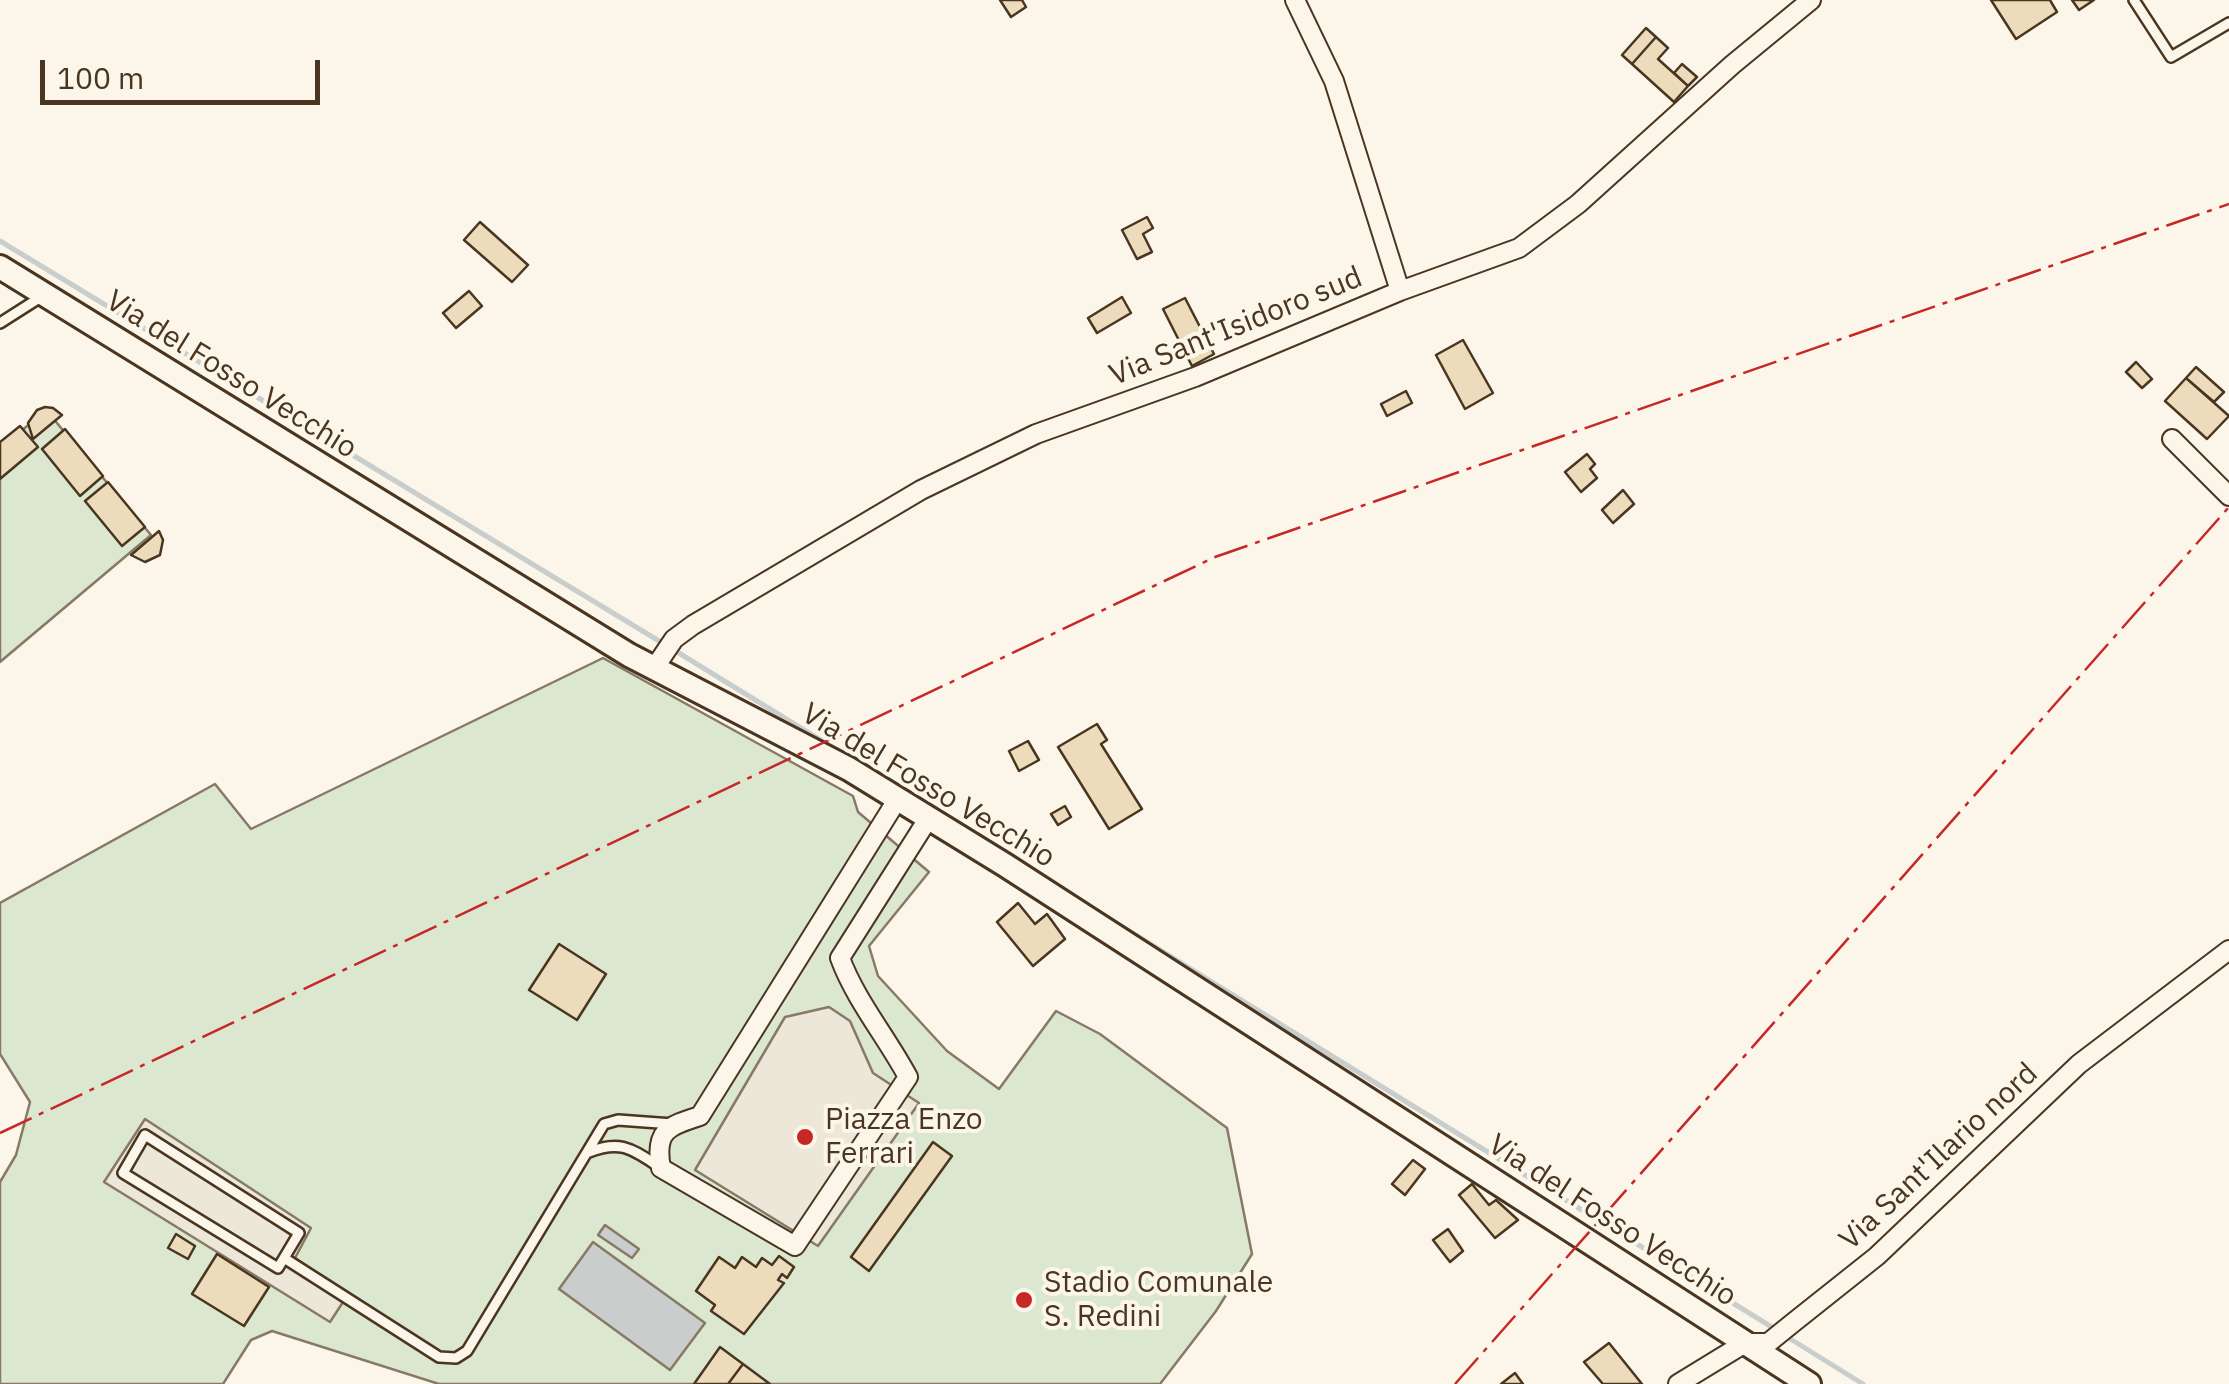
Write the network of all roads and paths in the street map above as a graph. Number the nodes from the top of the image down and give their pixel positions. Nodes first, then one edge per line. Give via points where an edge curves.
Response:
1 (1295, 0) edge
2 (1812, 0) edge
3 (2134, 0) edge
4 (2229, 23) edge
5 (0, 268) edge
6 (1400, 291) junction
7 (46, 295) junction
8 (0, 323) edge
9 (2172, 439) dead end
10 (2229, 496) edge
11 (664, 653) junction
12 (897, 800) junction
13 (928, 819) junction
14 (808, 946) junction
15 (2229, 950) edge
16 (840, 958) junction
17 (673, 1124) junction
18 (586, 1153) junction
19 (661, 1168) junction
20 (284, 1258) junction
21 (1756, 1343) junction
22 (1678, 1384) edge
23 (1809, 1384) edge

1 - 6 street via 1334,81
2 - 6 street, Via Sant'Isidoro sud via 1520,248
3 - 4 lane via 2171,56
5 - 7 street, Via del Fosso Vecchio
6 - 11 street, Via Sant'Isidoro sud via 1036,434 921,490
7 - 8 lane
7 - 11 street, Via del Fosso Vecchio via 489,570
9 - 10 street
11 - 12 street, Via del Fosso Vecchio
12 - 13 street, Via del Fosso Vecchio
12 - 14 street
13 - 16 street
13 - 21 street, Via del Fosso Vecchio
14 - 16 street
14 - 17 street via 700,1116
15 - 21 street, Via Sant'Ilario nord via 2078,1064 1877,1256 1794,1322
16 - 19 street via 854,993 908,1077 795,1246
17 - 18 lane via 604,1124
17 - 19 street via 661,1136
18 - 19 lane via 611,1144
18 - 20 lane via 467,1351 456,1358 439,1356
20 - 20 lane via 299,1233 145,1136 123,1172 278,1268
21 - 22 street, Via Sant'Ilario nord
21 - 23 street, Via del Fosso Vecchio

